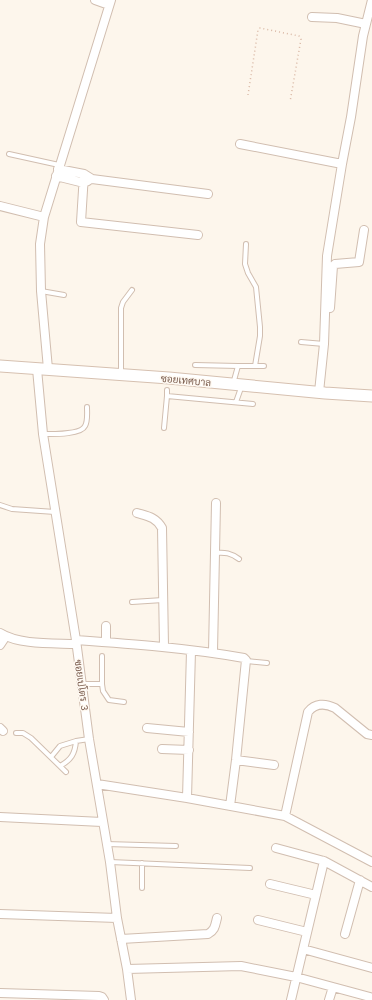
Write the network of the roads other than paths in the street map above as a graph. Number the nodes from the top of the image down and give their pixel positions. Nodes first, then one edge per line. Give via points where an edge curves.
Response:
1 (95, 0) edge
2 (372, 0) edge
3 (110, 3) edge
4 (312, 17) dead end
5 (366, 24) junction
6 (240, 144) dead end
7 (10, 154) dead end
8 (342, 164) junction
9 (58, 170) junction
10 (84, 179) junction
11 (208, 194) dead end
12 (0, 206) edge
13 (44, 216) junction
14 (364, 230) dead end
15 (198, 235) dead end
16 (246, 244) dead end
17 (132, 290) dead end
18 (41, 291) junction
19 (64, 295) dead end
20 (301, 342) dead end
21 (324, 344) junction
22 (195, 365) dead end
23 (0, 366) edge
24 (238, 366) junction
25 (255, 366) junction
26 (264, 366) dead end
27 (42, 369) junction
28 (121, 376) junction
29 (237, 385) junction
30 (167, 390) dead end
31 (322, 392) junction
32 (167, 396) junction
33 (372, 396) edge
34 (236, 402) junction
35 (253, 404) dead end
36 (87, 407) dead end
37 (164, 428) dead end
38 (43, 434) junction
39 (216, 502) dead end
40 (0, 505) edge
41 (54, 512) junction
42 (137, 513) dead end
43 (215, 554) junction
44 (239, 559) dead end
45 (163, 600) junction
46 (132, 602) dead end
47 (106, 626) dead end
48 (3, 635) edge
49 (76, 642) junction
50 (106, 642) junction
51 (0, 645) edge
52 (164, 646) junction
53 (191, 651) junction
54 (212, 652) junction
55 (102, 656) dead end
56 (246, 661) junction
57 (267, 663) dead end
58 (82, 684) junction
59 (102, 684) junction
60 (124, 702) dead end
61 (147, 728) dead end
62 (190, 732) junction
63 (16, 733) dead end
64 (372, 735) edge
65 (89, 739) junction
66 (76, 741) junction
67 (162, 749) dead end
68 (189, 750) junction
69 (51, 757) junction
70 (236, 760) junction
71 (274, 765) dead end
72 (60, 766) junction
73 (66, 772) dead end
74 (97, 784) junction
75 (187, 798) junction
76 (230, 806) junction
77 (285, 816) junction
78 (0, 817) edge
79 (102, 822) junction
80 (106, 844) junction
81 (176, 846) dead end
82 (276, 848) dead end
83 (324, 861) junction
84 (110, 862) junction
85 (372, 862) edge
86 (142, 863) junction
87 (250, 868) dead end
88 (360, 880) junction
89 (270, 884) dead end
90 (372, 887) edge
91 (142, 888) dead end
92 (316, 895) junction
93 (0, 914) edge
94 (117, 918) junction
95 (217, 918) dead end
96 (258, 920) dead end
97 (307, 932) junction
98 (345, 934) dead end
99 (121, 939) junction
100 (303, 949) junction
101 (372, 968) edge
102 (127, 969) junction
103 (296, 976) junction
104 (333, 987) junction
105 (372, 989) edge
106 (0, 993) edge
107 (369, 999) edge
108 (104, 1000) edge
109 (131, 1000) edge
110 (291, 1000) edge
111 (329, 1000) edge

1 - 3 street
2 - 5 street
3 - 9 street, ซอยเปโตร 3
4 - 5 street via 337,18
5 - 8 street
6 - 8 street
7 - 9 lane
8 - 21 street via 327,256
9 - 10 street
9 - 13 street, ซอยเปโตร 3
10 - 11 street
10 - 15 street via 80,222
12 - 13 street
13 - 18 street, ซอยเปโตร 3 via 40,244
14 - 31 street via 359,262 334,266
16 - 25 lane via 246,264 256,287 260,327
17 - 28 lane via 121,308
18 - 19 lane
18 - 27 street, ซอยเปโตร 3
20 - 21 lane
21 - 31 street
22 - 24 lane
23 - 27 street, ซอยเทศบาล
24 - 25 lane
24 - 29 lane
25 - 26 lane
27 - 28 street, ซอยเทศบาล
27 - 38 street, ซอยเปโตร 3
28 - 29 street, ซอยเทศบาล
29 - 31 street, ซอยเทศบาล
29 - 34 lane
30 - 32 lane
31 - 33 street, ซอยเทศบาล
32 - 34 lane
32 - 37 lane
34 - 35 lane
36 - 38 lane via 83,430
38 - 41 street, ซอยเปโตร 3
39 - 43 street
40 - 41 lane via 12,509
41 - 49 street, ซอยเปโตร 3
42 - 45 street via 150,517 162,528
43 - 44 lane via 223,552
43 - 54 street
45 - 46 lane
45 - 52 street
47 - 50 street
48 - 49 street via 24,641
48 - 51 street
49 - 50 street
49 - 58 street, ซอยเปโตร 3
50 - 52 street
52 - 53 street
53 - 54 street
53 - 62 street
54 - 56 street via 244,658
55 - 59 lane
56 - 57 lane
56 - 70 street
58 - 59 lane
58 - 65 street, ซอยเปโตร 3
59 - 60 lane via 109,700
61 - 62 street
62 - 68 street
63 - 69 lane via 23,733 31,738
64 - 77 street via 367,734 335,708 318,705 310,710
65 - 66 lane
65 - 74 street, ซอยเปโตร 3
66 - 69 lane via 60,746
66 - 72 lane via 71,759
67 - 68 street
68 - 75 street
69 - 72 lane
70 - 71 street
70 - 76 street
72 - 73 lane
74 - 75 street
74 - 79 street, ซอยเปโตร 3
75 - 76 street
76 - 77 street
77 - 85 street
78 - 79 street
79 - 80 street, ซอยเปโตร 3
80 - 81 lane
80 - 84 street, ซอยเปโตร 3
82 - 83 street
83 - 88 street
83 - 92 street
84 - 86 lane
84 - 94 street, ซอยเปโตร 3
86 - 87 lane
86 - 91 lane
88 - 90 street
88 - 98 street
89 - 92 street
92 - 97 street
93 - 94 street
94 - 99 street, ซอยเปโตร 3
95 - 99 street via 215,929 208,934
96 - 97 street
97 - 100 street
99 - 102 street, ซอยเปโตร 3
100 - 101 street
100 - 103 street
102 - 103 street via 241,966
102 - 109 street, ซอยเปโตร 3
103 - 104 street
103 - 110 street
104 - 107 street
104 - 111 street
105 - 107 street
106 - 108 street via 99,996

